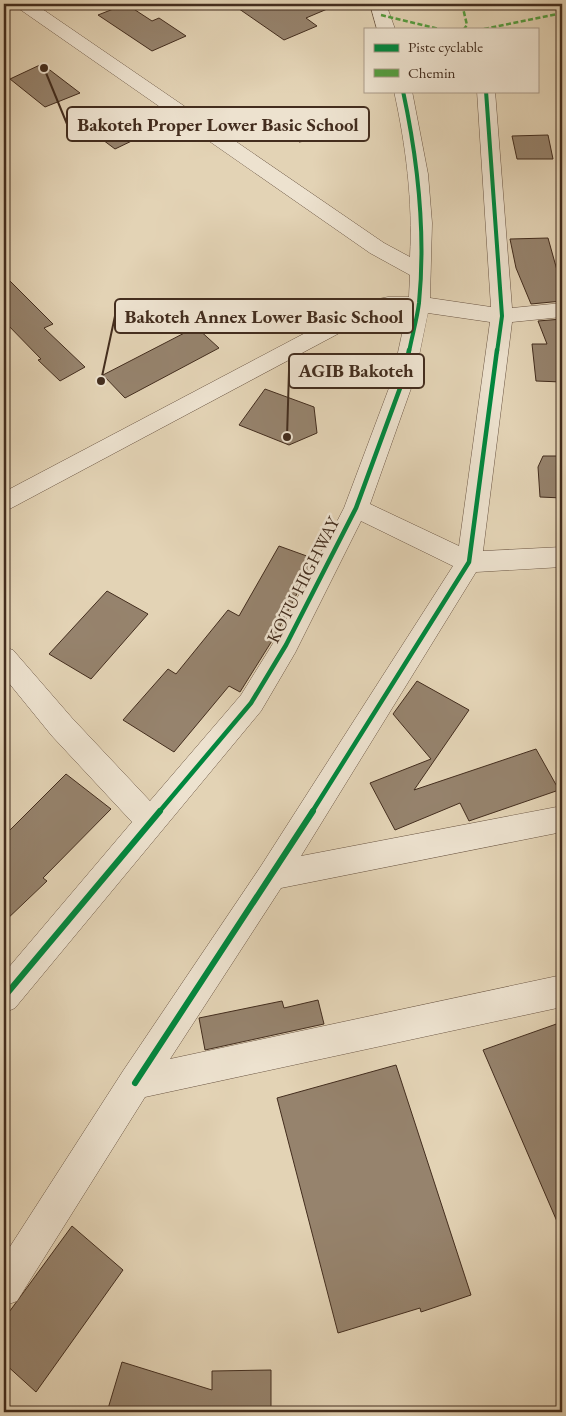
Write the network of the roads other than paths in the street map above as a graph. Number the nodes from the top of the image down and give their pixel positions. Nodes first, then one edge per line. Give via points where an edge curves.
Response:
1 (24, 4) edge
2 (378, 4) edge
3 (386, 28) edge
4 (403, 92) edge
5 (486, 92) edge
6 (421, 272) junction
7 (419, 304) junction
8 (562, 310) edge
9 (502, 316) junction
10 (4, 503) edge
11 (356, 508) junction
12 (562, 558) edge
13 (469, 562) junction
14 (4, 658) edge
15 (562, 819) edge
16 (150, 821) junction
17 (272, 876) junction
18 (562, 991) edge
19 (4, 998) edge
20 (135, 1083) junction
21 (4, 1288) edge

1 - 6 street via 377,248
2 - 3 street
4 - 6 street, KOTU HIGHWAY via 418,174 422,222
5 - 9 street
6 - 7 street, KOTU HIGHWAY
7 - 9 street
7 - 10 street via 388,303 372,307
7 - 11 street, KOTU HIGHWAY via 403,380
8 - 9 street
9 - 13 street
11 - 13 street
11 - 16 street, KOTU HIGHWAY via 286,644 251,702
12 - 13 street
13 - 17 street
14 - 16 street via 62,727
15 - 17 street
16 - 19 street, KOTU HIGHWAY
17 - 20 street
18 - 20 street
20 - 21 street

